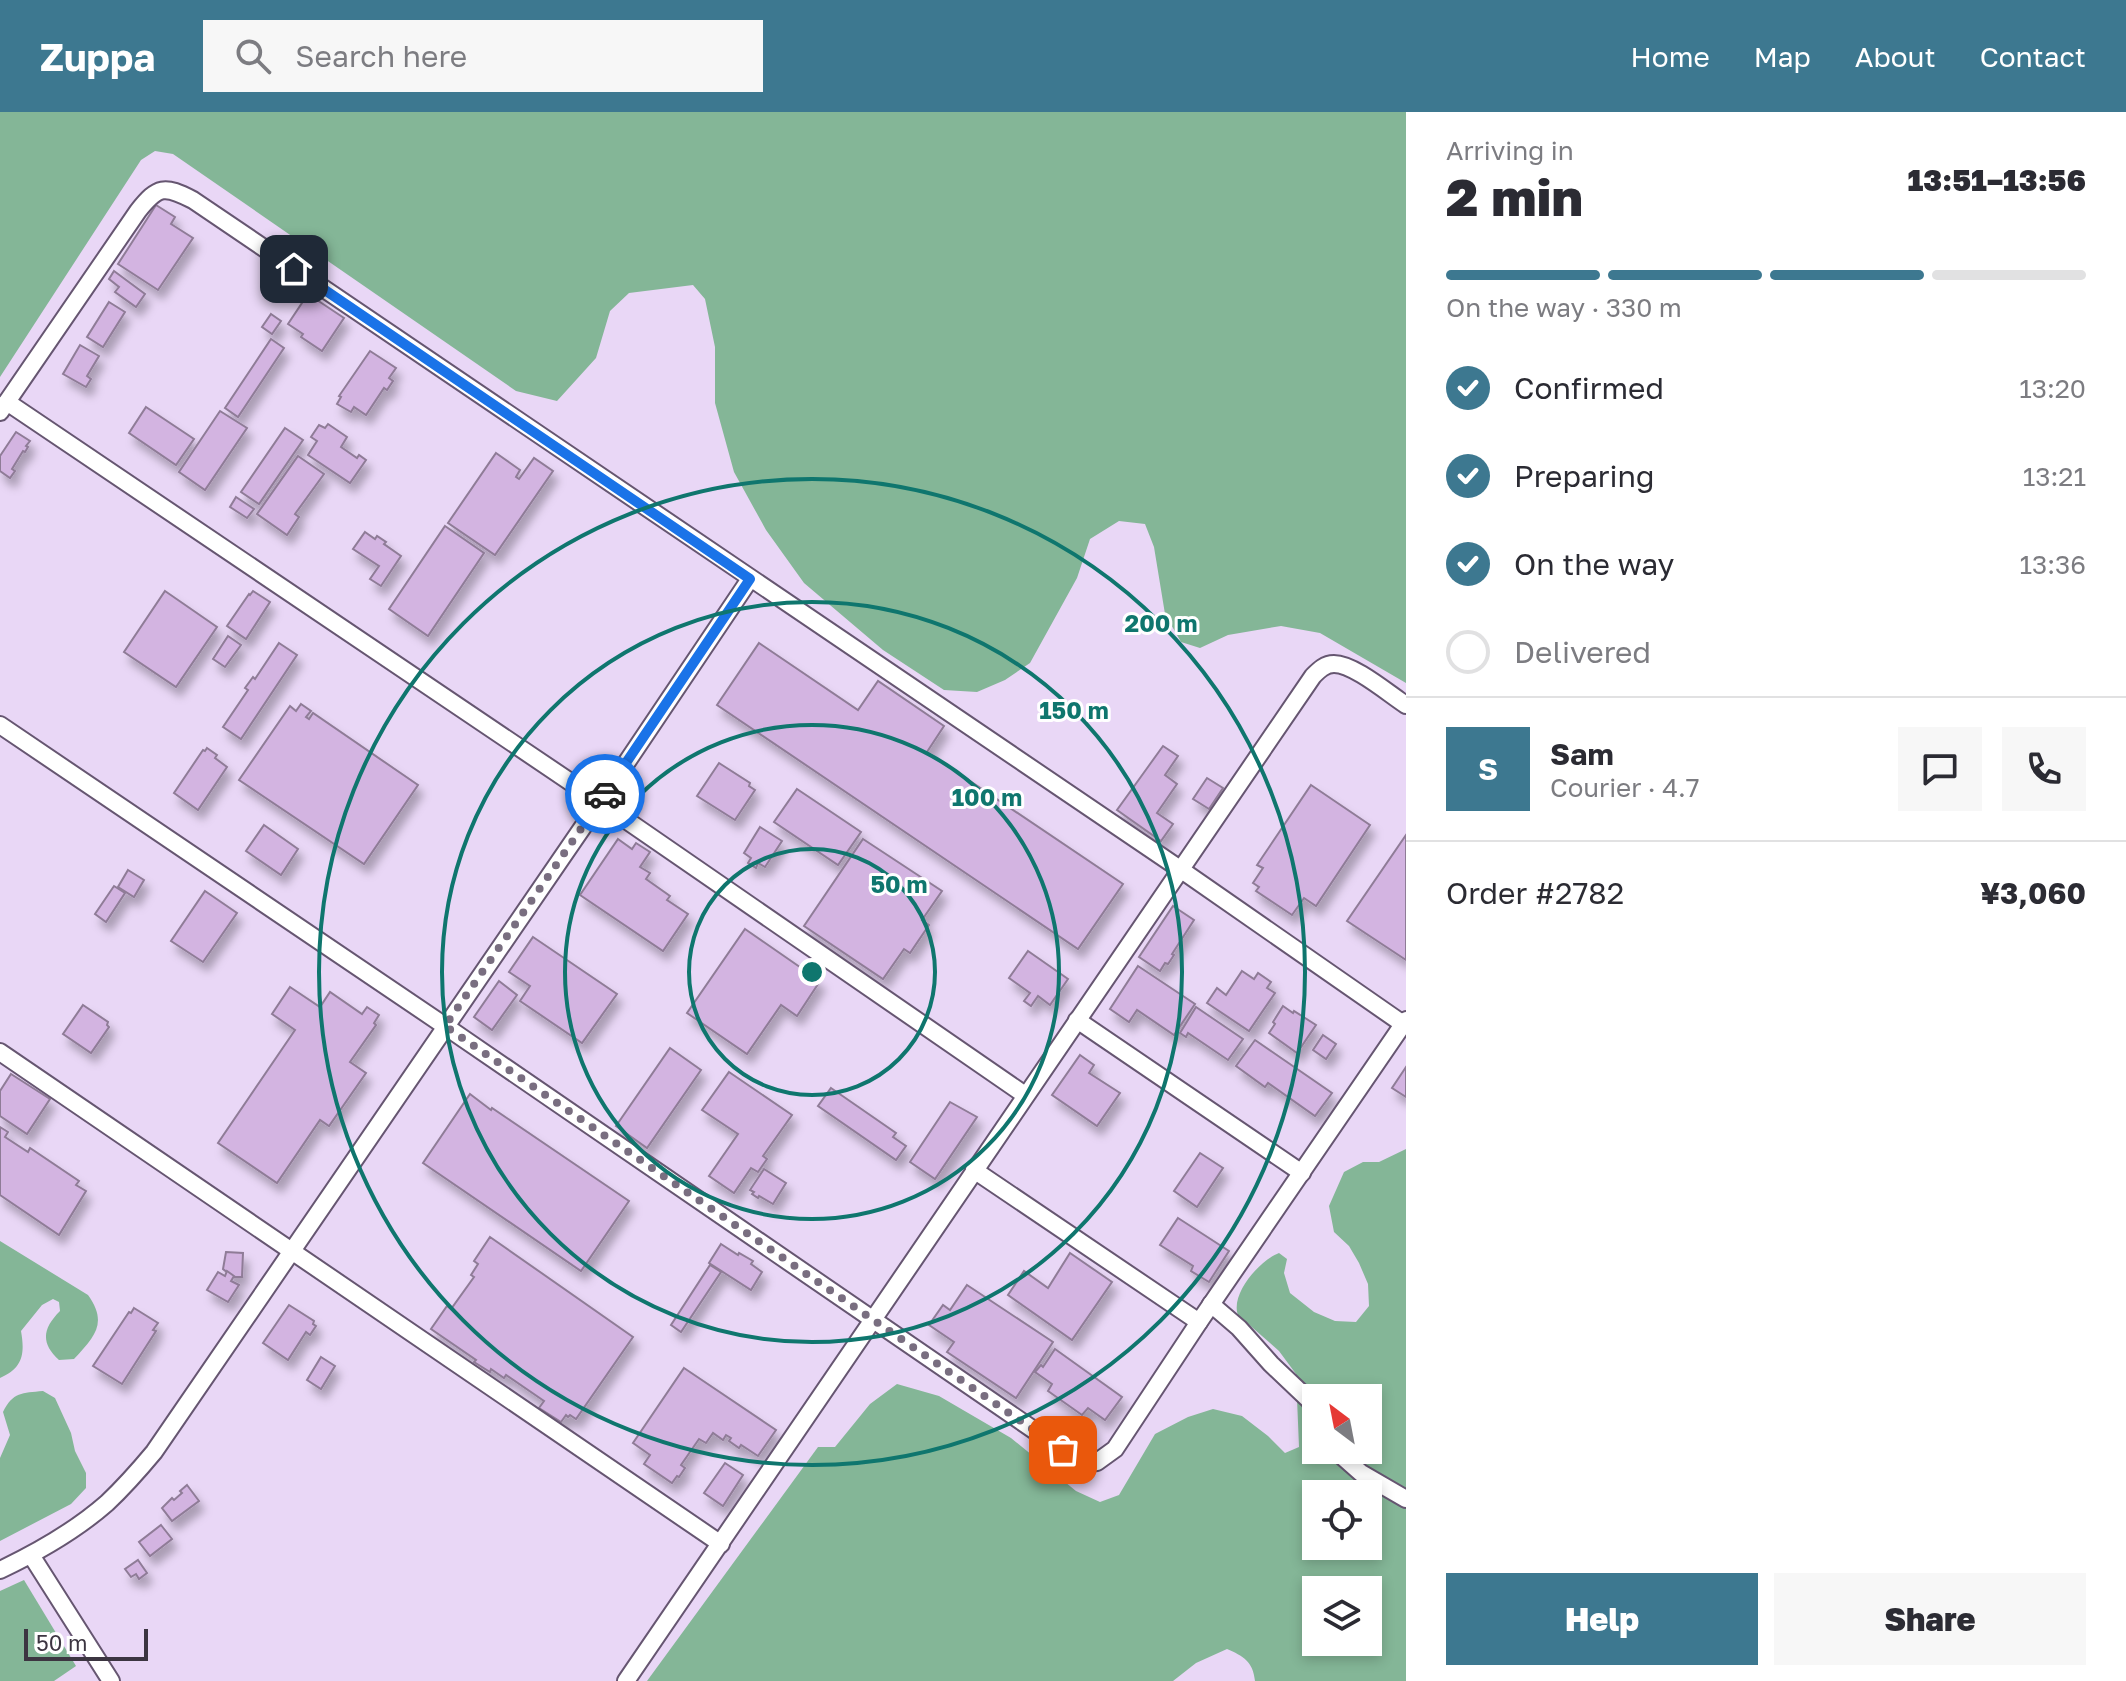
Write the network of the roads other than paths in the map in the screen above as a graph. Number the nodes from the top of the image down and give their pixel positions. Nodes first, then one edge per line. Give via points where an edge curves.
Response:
1 (4, 407) edge
2 (750, 579) junction
3 (1406, 705) edge
4 (0, 725) edge
5 (600, 802) junction
6 (1180, 869) junction
7 (1077, 1020) junction
8 (1405, 1022) edge
9 (445, 1026) junction
10 (0, 1052) edge
11 (1025, 1095) junction
12 (974, 1170) junction
13 (1302, 1173) junction
14 (293, 1251) junction
15 (1211, 1304) junction
16 (873, 1320) junction
17 (1199, 1322) junction
18 (1302, 1393) edge
19 (1351, 1464) edge
20 (1406, 1499) edge
21 (721, 1544) junction
22 (31, 1555) junction
23 (0, 1570) edge
24 (111, 1681) edge
25 (626, 1681) edge

1 - 2 street via 138,211 154,193 173,190
1 - 5 street
2 - 5 street
2 - 6 street
3 - 6 street via 1349,668 1321,668
4 - 9 street
5 - 9 street
5 - 11 street
6 - 7 street
6 - 8 street
7 - 11 street
7 - 13 street
8 - 13 street
9 - 14 street
9 - 16 street
10 - 14 street
11 - 12 street
12 - 16 street
12 - 17 street
13 - 15 street
14 - 21 street
14 - 22 street via 154,1452 106,1504
15 - 17 street
15 - 18 street
16 - 17 street via 1088,1463 1115,1449
16 - 21 street
19 - 20 street
21 - 25 street
22 - 23 street
22 - 24 street

